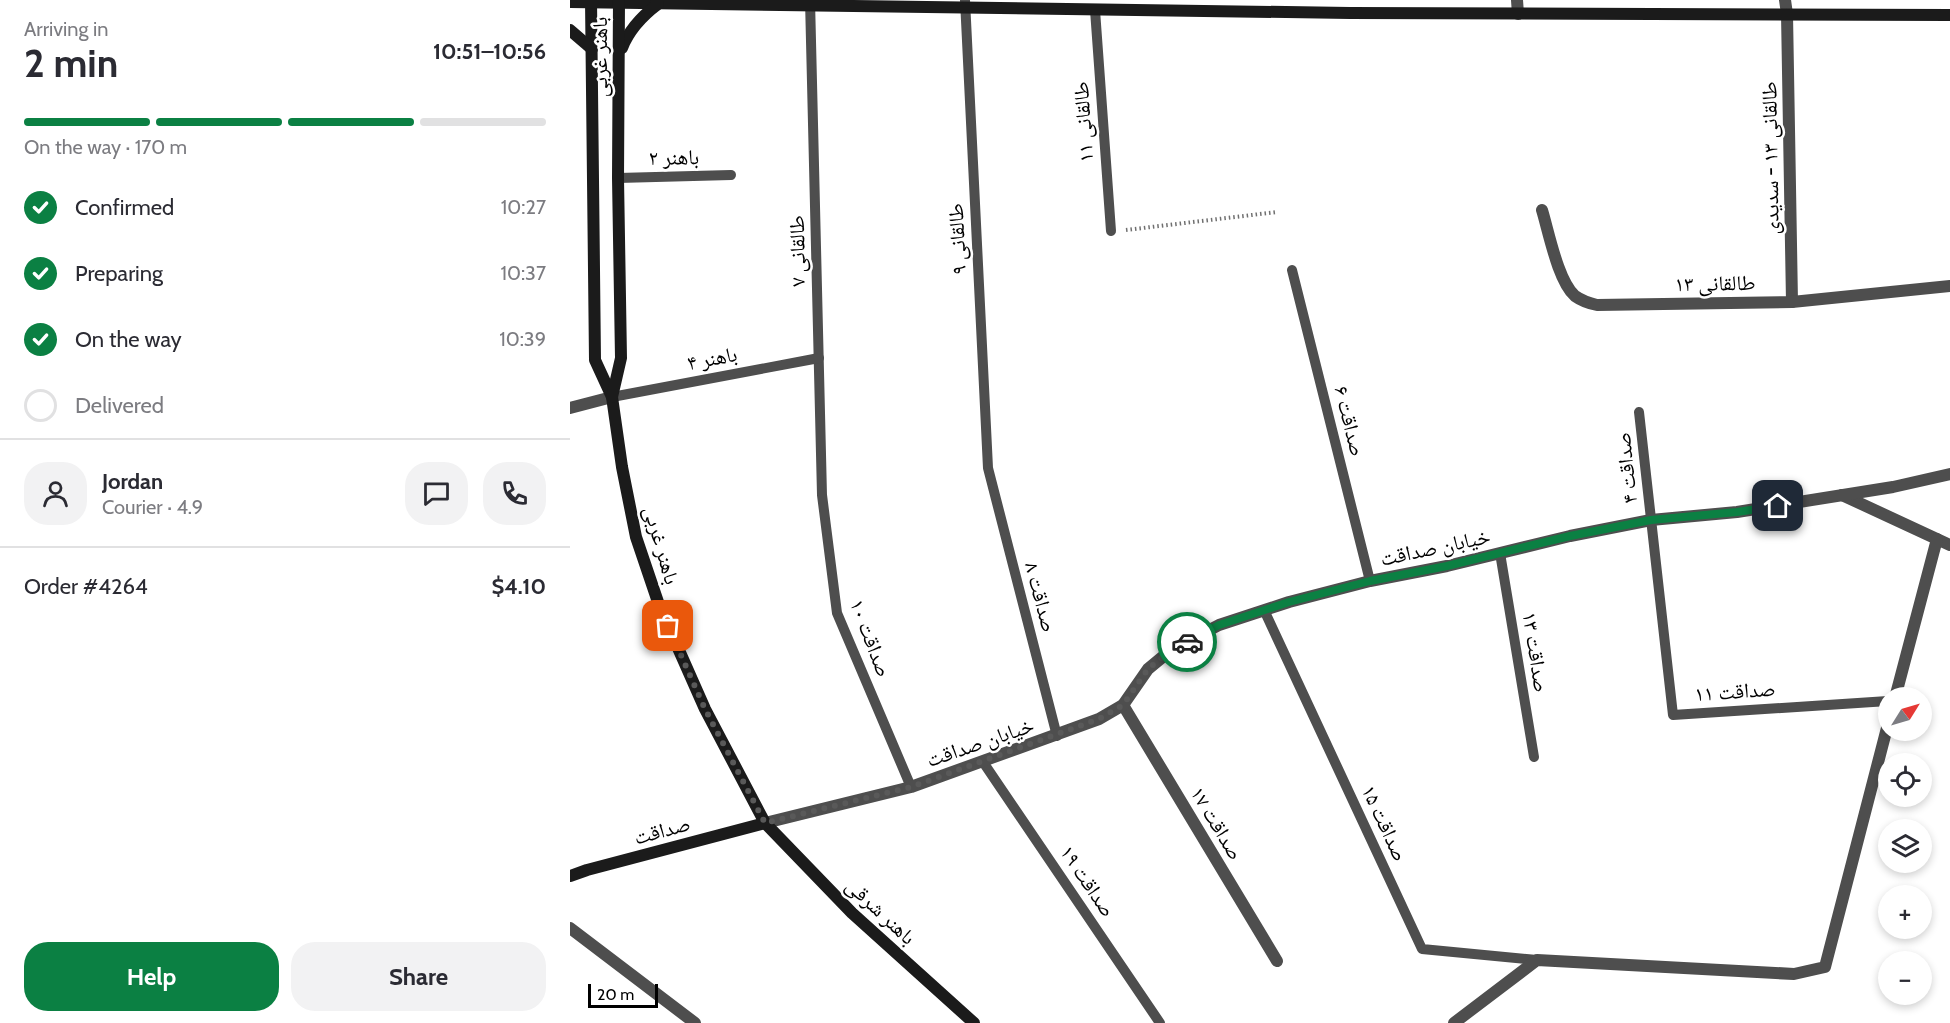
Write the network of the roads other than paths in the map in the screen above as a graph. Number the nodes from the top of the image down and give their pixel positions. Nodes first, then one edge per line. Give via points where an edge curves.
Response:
1 (1517, 0) edge
2 (1785, 0) edge
3 (591, 1) edge
4 (570, 2) edge
5 (619, 2) edge
6 (656, 2) edge
7 (810, 3) edge
8 (965, 4) edge
9 (1183, 5) edge
10 (1095, 10) junction
11 (1518, 14) junction
12 (1787, 14) junction
13 (1950, 15) edge
14 (570, 30) edge
15 (592, 49) junction
16 (619, 58) junction
17 (731, 175) dead end
18 (618, 178) junction
19 (1542, 210) dead end
20 (1111, 231) road end
21 (1292, 270) dead end
22 (1950, 286) edge
23 (1792, 302) junction
24 (819, 358) junction
25 (612, 398) junction
26 (570, 408) edge
27 (1639, 412) dead end
28 (988, 468) joint
29 (1950, 474) edge
30 (822, 495) joint
31 (1842, 495) junction
32 (1651, 520) junction
33 (1937, 538) junction
34 (1950, 544) edge
35 (1500, 553) junction
36 (1370, 581) junction
37 (1264, 610) junction
38 (1898, 687) edge
39 (1878, 702) edge
40 (1123, 705) junction
41 (1057, 736) junction
42 (1884, 741) edge
43 (1534, 757) dead end
44 (983, 762) junction
45 (911, 787) junction
46 (765, 823) junction
47 (570, 876) edge
48 (570, 928) edge
49 (1537, 960) junction
50 (1277, 961) dead end
51 (695, 1023) edge
52 (974, 1023) edge
53 (1160, 1023) edge
54 (1454, 1023) edge

1 - 11 street
2 - 12 street, طالقانی ۱۳ - سدیدی
3 - 4 street
3 - 5 street
3 - 15 street, باهنر غربی
5 - 6 street
5 - 16 street, باهنر غربی
6 - 7 street
6 - 16 street via 626,37
7 - 8 street
7 - 24 lane, طالقانی ۷
8 - 10 street
8 - 28 lane, طالقانی ۹
9 - 10 street
9 - 11 street
10 - 20 lane, طالقانی ۱۱
11 - 12 street
12 - 13 street
12 - 23 street, طالقانی ۱۳ - سدیدی
14 - 15 street
15 - 25 street, باهنر غربی via 595,360
16 - 18 street, باهنر غربی
17 - 18 lane, باهنر ۲
18 - 25 street, باهنر غربی via 621,358
19 - 23 street, طالقانی ۱۳ via 1562,279 1585,302
21 - 36 lane, صداقت ۶
22 - 23 street, طالقانی ۱۳
24 - 25 lane, باهنر ۴
24 - 30 lane, طالقانی ۷
25 - 26 street
25 - 46 street, باهنر غربی via 636,537 659,605 705,709
27 - 32 lane, صداقت ۴
28 - 41 lane, صداقت ۸
29 - 31 street, خیابان صداقت
30 - 45 lane, صداقت ۱۰ via 837,613
31 - 32 street, خیابان صداقت via 1737,512
31 - 33 street
32 - 35 street, خیابان صداقت
32 - 39 lane, صداقت ۱۱ via 1673,715
33 - 34 street
33 - 38 street
35 - 36 street, خیابان صداقت
35 - 43 lane, صداقت ۱۳
36 - 37 street, خیابان صداقت
37 - 40 street, خیابان صداقت via 1219,625 1171,650 1148,669
37 - 49 lane, صداقت ۱۵ via 1422,949
40 - 41 street, خیابان صداقت
40 - 50 street, صداقت ۱۷
41 - 44 street, خیابان صداقت
42 - 49 street via 1825,968 1794,974
44 - 45 street, خیابان صداقت
44 - 53 lane, صداقت ۱۹
45 - 46 street, خیابان صداقت
46 - 47 street, صداقت
46 - 52 street, باهنر شرقی via 852,913
48 - 51 street
49 - 54 street

